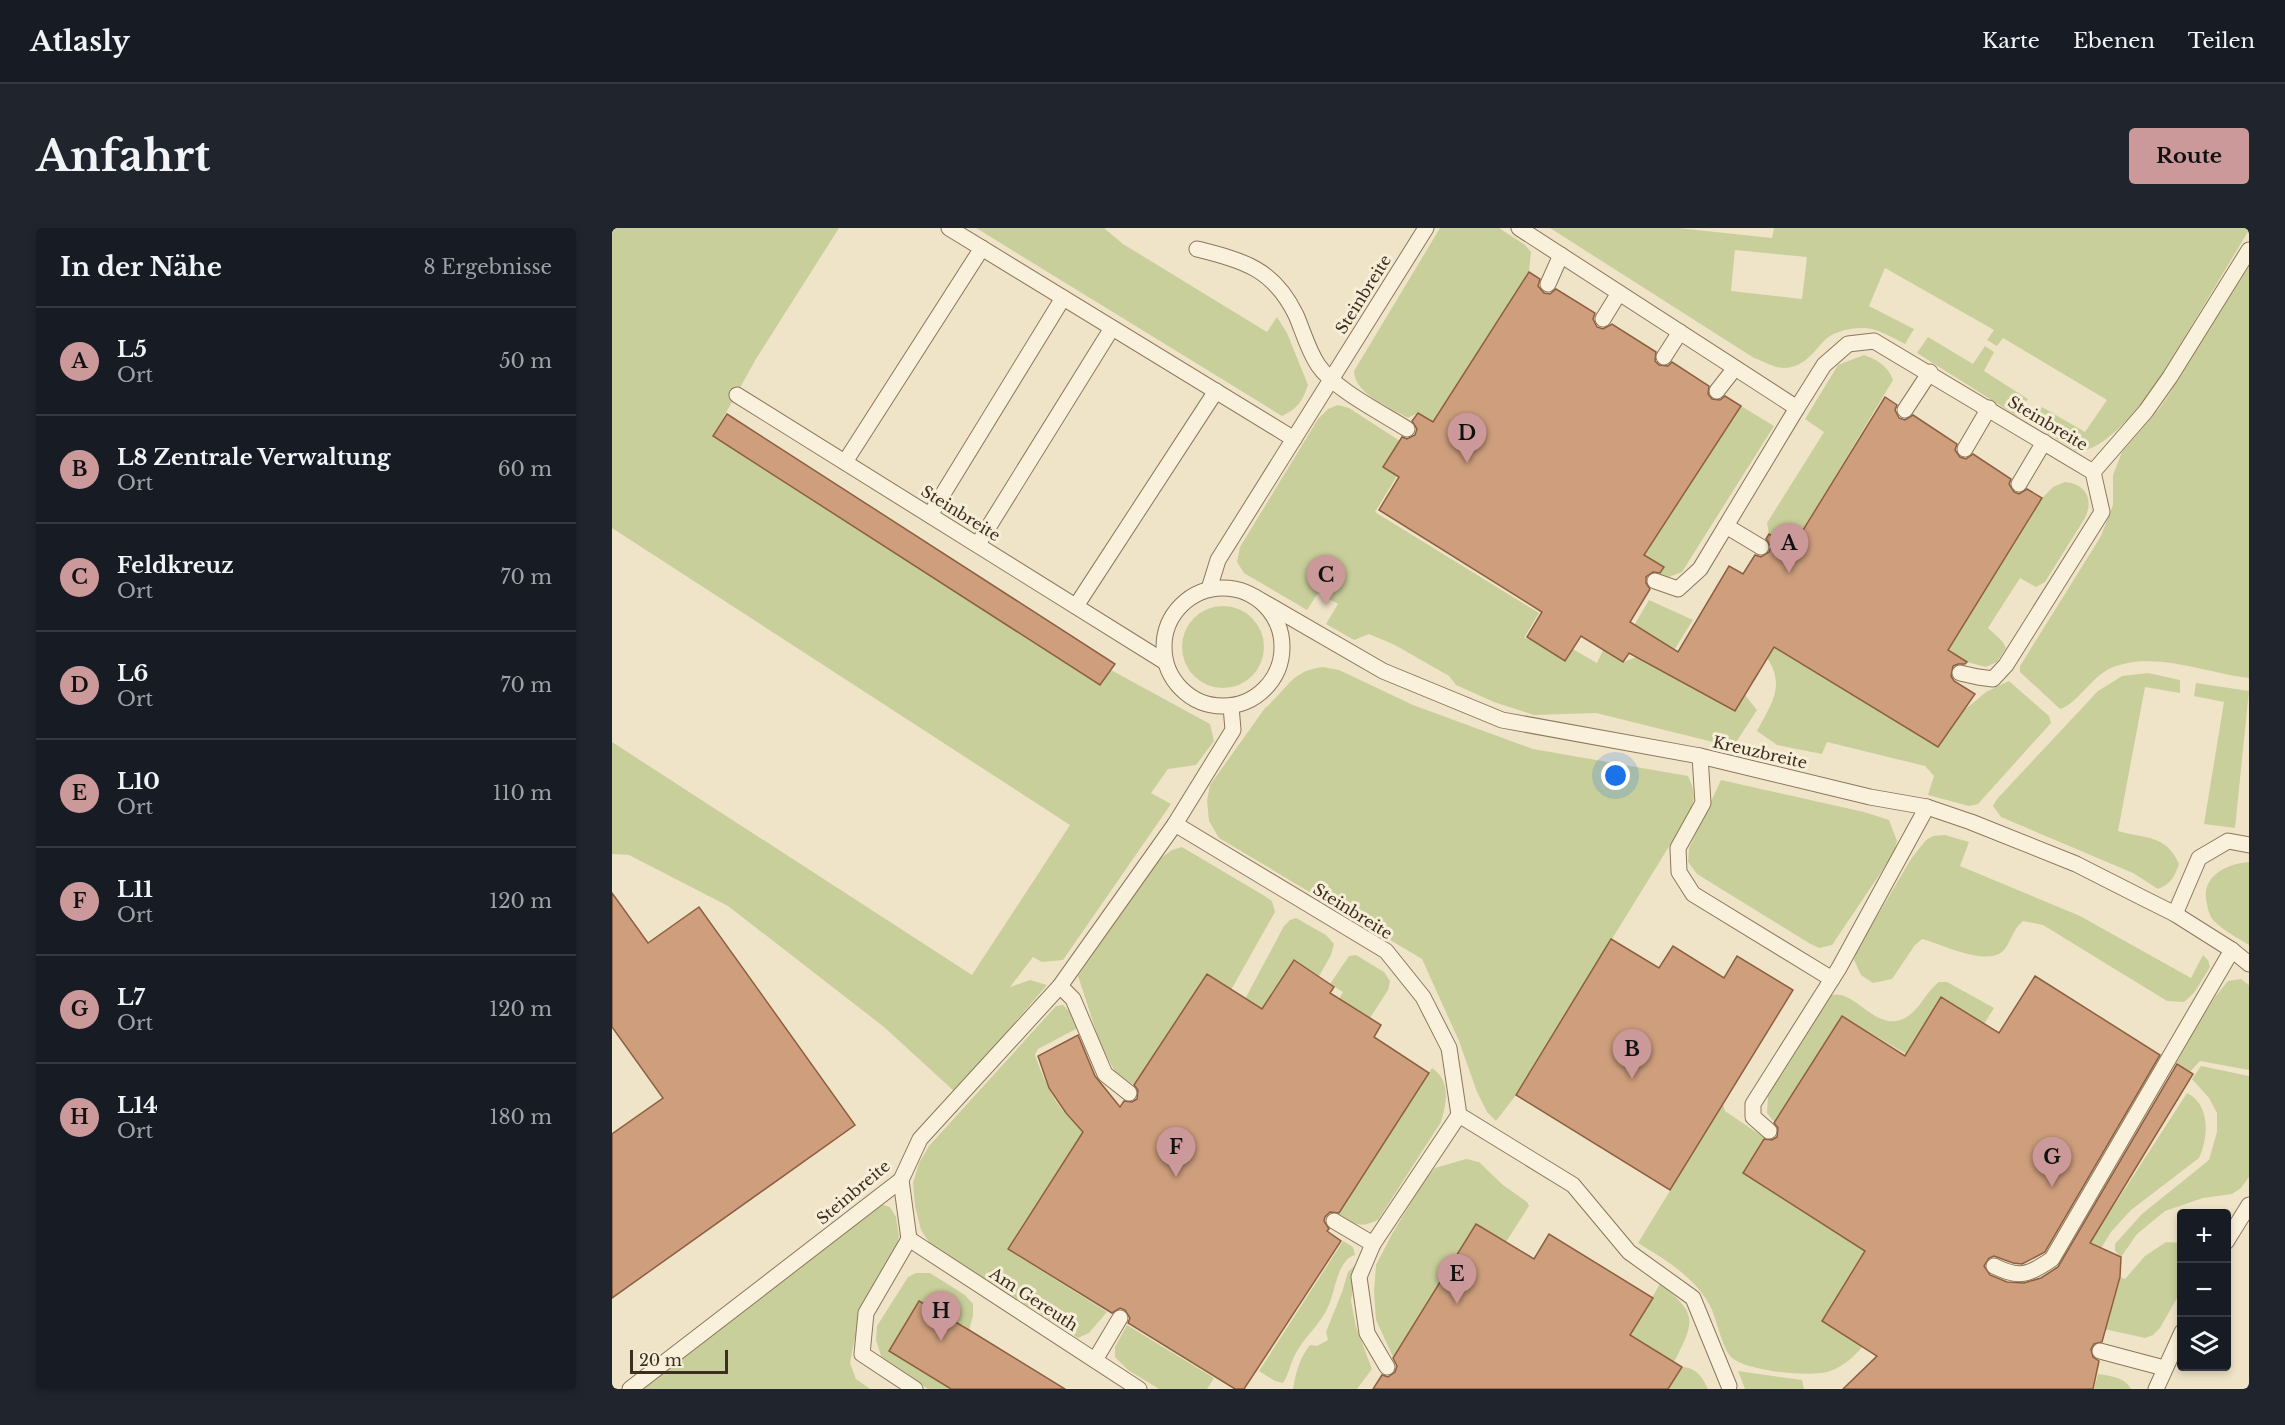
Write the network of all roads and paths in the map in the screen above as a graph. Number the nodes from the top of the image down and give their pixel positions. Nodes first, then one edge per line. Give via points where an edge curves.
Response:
1 (949, 228) edge
2 (1426, 228) edge
3 (1519, 228) edge
4 (982, 248) junction
5 (1197, 249) dead end
6 (2249, 250) edge
7 (1561, 255) junction
8 (1548, 284) dead end
9 (1619, 293) junction
10 (1063, 298) junction
11 (1603, 319) dead end
12 (1112, 328) junction
13 (1680, 332) junction
14 (1664, 357) dead end
15 (1735, 368) junction
16 (1930, 372) junction
17 (1331, 380) junction
18 (1216, 391) junction
19 (1718, 391) dead end
20 (737, 395) dead end
21 (1797, 408) junction
22 (1989, 408) junction
23 (1905, 410) dead end
24 (1407, 429) dead end
25 (1294, 440) junction
26 (2044, 442) junction
27 (1965, 449) dead end
28 (845, 462) junction
29 (2093, 472) junction
30 (2019, 484) dead end
31 (930, 515) junction
32 (1726, 526) junction
33 (978, 544) junction
34 (1761, 547) dead end
35 (1655, 581) dead end
36 (1209, 589) junction
37 (1255, 597) junction
38 (1076, 606) junction
39 (1165, 662) junction
40 (1960, 672) dead end
41 (1231, 706) junction
42 (1700, 756) junction
43 (1927, 807) junction
44 (1175, 824) junction
45 (2249, 845) edge
46 (2175, 914) junction
47 (2232, 950) junction
48 (2249, 964) edge
49 (1832, 979) junction
50 (1060, 986) junction
51 (1129, 1094) dead end
52 (1460, 1115) junction
53 (1769, 1131) dead end
54 (901, 1180) junction
55 (2249, 1205) edge
56 (1334, 1221) dead end
57 (2231, 1234) edge
58 (909, 1239) junction
59 (1373, 1244) junction
60 (1994, 1266) dead end
61 (1120, 1318) dead end
62 (2177, 1340) edge
63 (2100, 1351) dead end
64 (1095, 1360) junction
65 (1387, 1367) dead end
66 (2164, 1368) junction
67 (1729, 1388) edge
68 (630, 1389) edge
69 (915, 1389) edge
70 (1139, 1389) edge
71 (2156, 1389) edge

1 - 4 lane
2 - 17 lane, Steinbreite
3 - 7 lane
4 - 10 lane
4 - 28 lane
5 - 17 lane via 1260,269 1283,293 1317,365
6 - 29 lane, Steinbreite via 2170,377
7 - 8 lane
7 - 9 lane
9 - 11 lane
9 - 13 lane
10 - 12 lane
10 - 31 lane
12 - 18 lane
12 - 33 lane
13 - 14 lane
13 - 15 lane
15 - 19 lane
15 - 21 lane
16 - 21 lane, Steinbreite via 1874,341 1848,344 1824,365
16 - 22 lane, Steinbreite
16 - 23 lane
17 - 24 lane
17 - 25 lane, Steinbreite
18 - 25 lane
18 - 38 lane
20 - 28 lane, Steinbreite
21 - 32 lane, Steinbreite
22 - 26 lane, Steinbreite
22 - 27 lane
25 - 36 lane, Steinbreite via 1218,560
26 - 29 lane, Steinbreite
26 - 30 lane
28 - 31 lane, Steinbreite
29 - 40 lane via 2102,512 2006,665 1993,679
31 - 33 lane, Steinbreite
32 - 34 lane
32 - 35 lane, Steinbreite via 1700,569 1678,590
33 - 38 lane, Steinbreite
36 - 37 lane via 1225,587
36 - 39 lane via 1181,603 1171,616 1165,631
37 - 41 lane via 1270,611 1280,629 1282,650 1278,670 1267,687 1251,699
37 - 42 lane, Kreuzbreite via 1383,671 1502,720
38 - 39 lane, Steinbreite
39 - 41 lane via 1172,678 1197,701
41 - 44 lane, Steinbreite via 1233,730
42 - 43 lane, Kreuzbreite
42 - 49 lane via 1703,803 1678,848 1679,872 1693,894
43 - 46 lane, Kreuzbreite via 2076,864
43 - 49 lane
44 - 50 lane, Steinbreite
44 - 52 lane, Steinbreite via 1386,951 1423,996 1449,1048
45 - 46 lane via 2228,841 2199,858
46 - 47 lane, Kreuzbreite
47 - 48 lane, Kreuzbreite
47 - 60 lane via 2052,1259 2025,1274 2010,1274
49 - 53 lane via 1753,1104 1753,1117
50 - 51 lane via 1073,999 1105,1074
50 - 54 lane, Steinbreite via 920,1139
52 - 59 lane
52 - 67 lane via 1573,1185 1629,1252 1693,1298
54 - 58 lane
54 - 68 lane, Steinbreite
55 - 57 lane
56 - 59 lane
58 - 64 lane, Am Gereuth
58 - 69 lane via 866,1313 862,1354
59 - 65 lane via 1359,1277 1367,1333
61 - 64 lane
62 - 66 lane
63 - 66 lane
64 - 70 lane, Am Gereuth
66 - 71 lane

